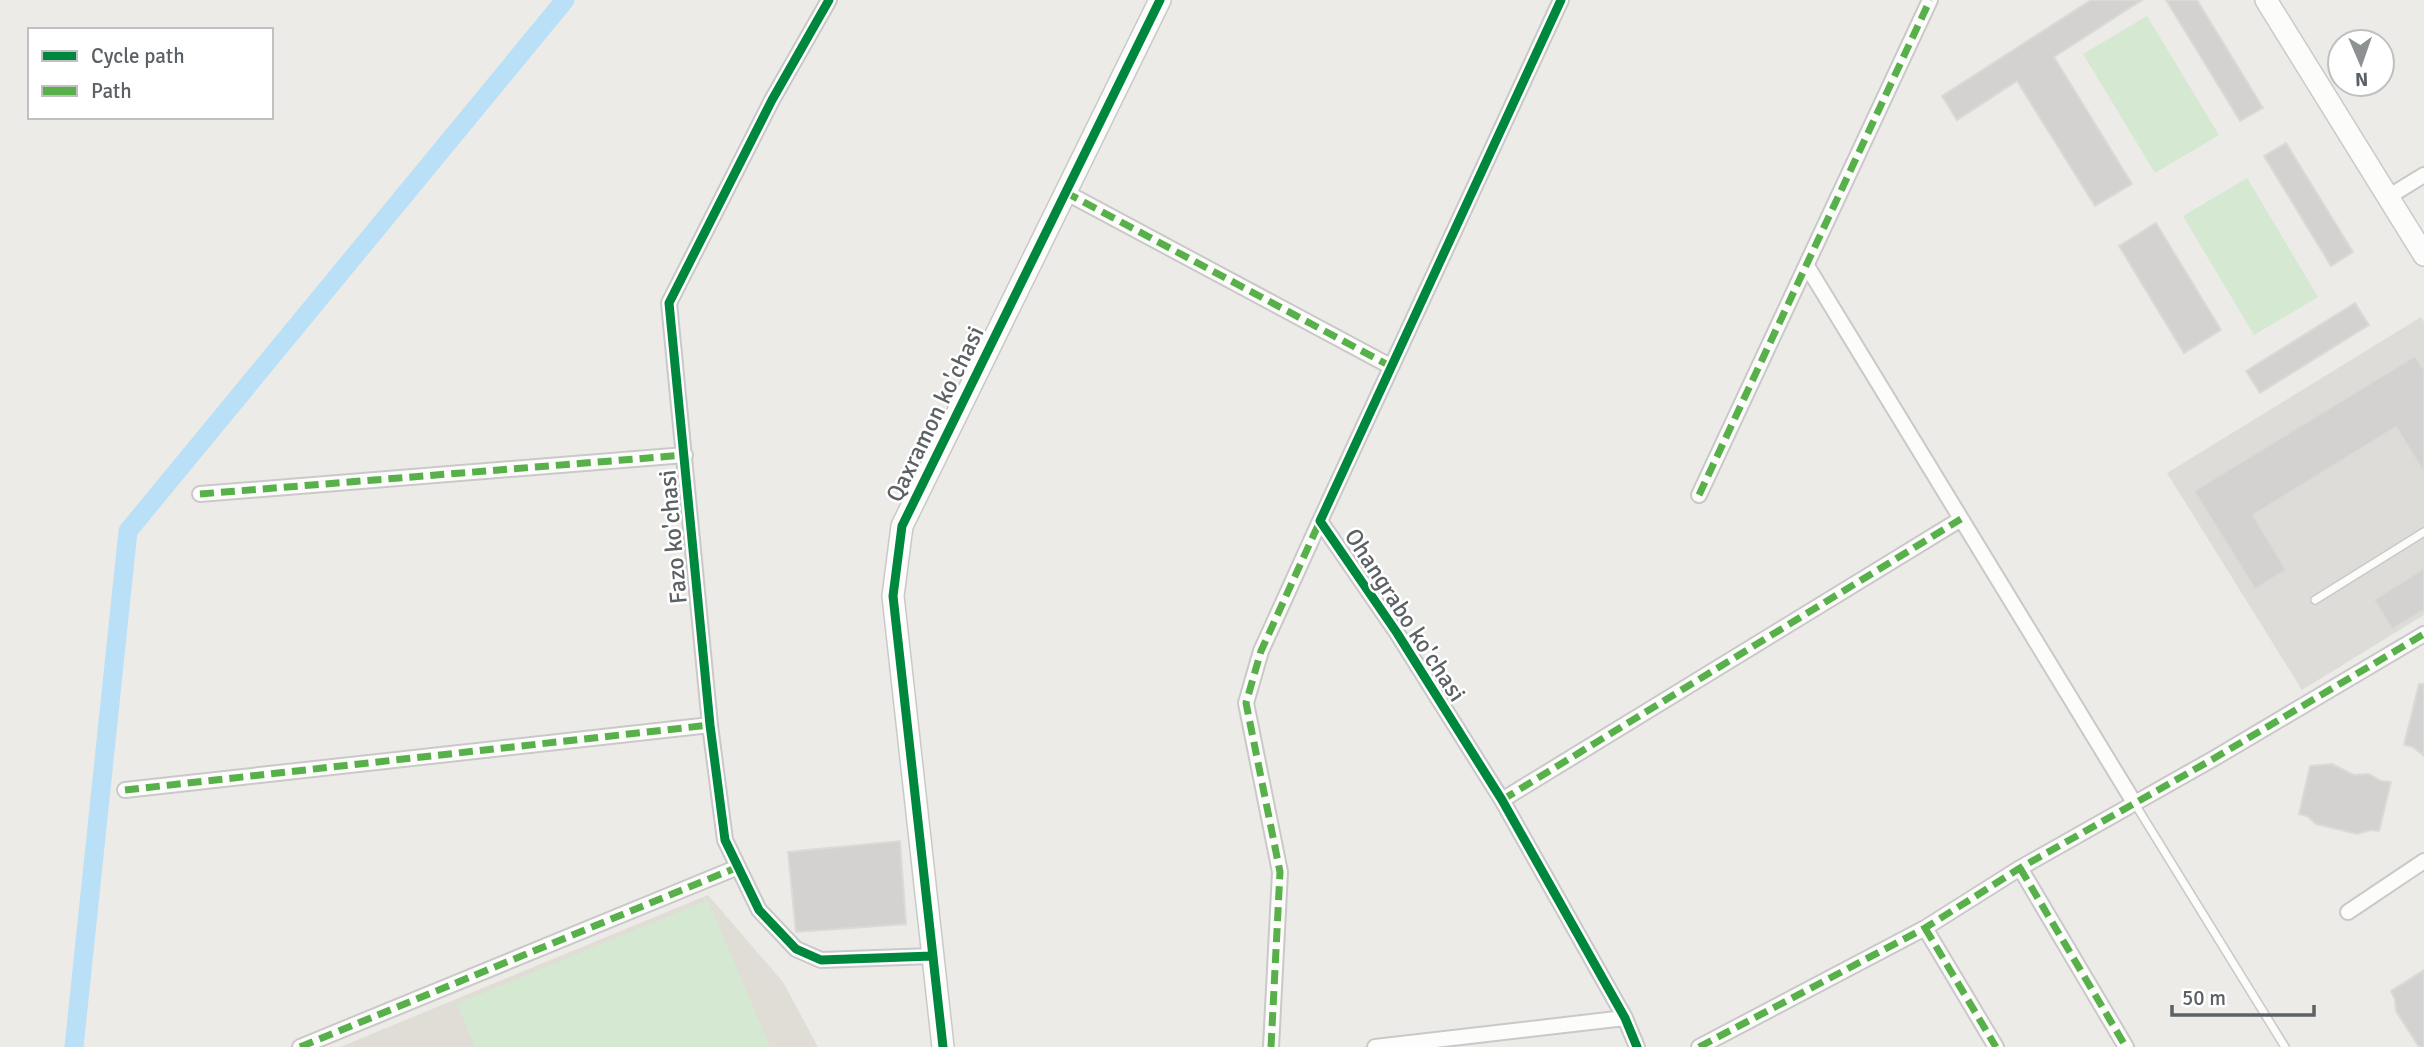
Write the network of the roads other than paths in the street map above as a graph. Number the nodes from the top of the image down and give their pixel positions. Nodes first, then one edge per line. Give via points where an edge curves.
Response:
1 (829, 0) edge
2 (1160, 0) edge
3 (1561, 0) edge
4 (1930, 0) edge
5 (2266, 0) edge
6 (2424, 174) edge
7 (1065, 191) junction
8 (2388, 197) junction
9 (2424, 255) edge
10 (1807, 267) junction
11 (1391, 366) junction
12 (685, 455) junction
13 (200, 494) dead end
14 (1699, 495) dead end
15 (1961, 519) junction
16 (1320, 521) junction
17 (2424, 532) edge
18 (2315, 600) dead end
19 (2424, 634) edge
20 (710, 725) junction
21 (125, 790) dead end
22 (1502, 800) junction
23 (2135, 804) junction
24 (2424, 861) edge
25 (738, 867) junction
26 (2020, 868) junction
27 (2348, 912) dead end
28 (1925, 928) junction
29 (932, 956) junction
30 (1625, 1018) junction
31 (300, 1047) edge
32 (943, 1047) edge
33 (1271, 1047) edge
34 (1375, 1047) edge
35 (1637, 1047) edge
36 (1699, 1047) edge
37 (1996, 1047) edge
38 (2126, 1047) edge
39 (2285, 1047) edge

1 - 12 street, Fazo ko'chasi via 772,100 669,303
2 - 7 street, Qaxramon ko'chasi
3 - 11 street, Ohangrabo ko'chasi
4 - 10 street
5 - 8 street
6 - 8 street
7 - 11 street
7 - 29 street, Qaxramon ko'chasi via 902,526 893,596
8 - 9 street
10 - 14 street
10 - 15 street
11 - 16 street, Ohangrabo ko'chasi
12 - 13 street
12 - 20 street, Fazo ko'chasi
15 - 22 street
15 - 23 street
16 - 22 street, Ohangrabo ko'chasi
16 - 33 street via 1261,651 1246,703 1280,872
17 - 18 lane
19 - 23 street
20 - 21 street
20 - 25 street, Fazo ko'chasi via 725,840
22 - 30 street, Ohangrabo ko'chasi
23 - 26 street
23 - 39 lane
24 - 27 street
25 - 29 street, Fazo ko'chasi via 760,910 796,949 821,960
25 - 31 street
26 - 28 street
26 - 38 street
28 - 36 street
28 - 37 street
29 - 32 street, Qaxramon ko'chasi
30 - 34 street
30 - 35 street, Ohangrabo ko'chasi

